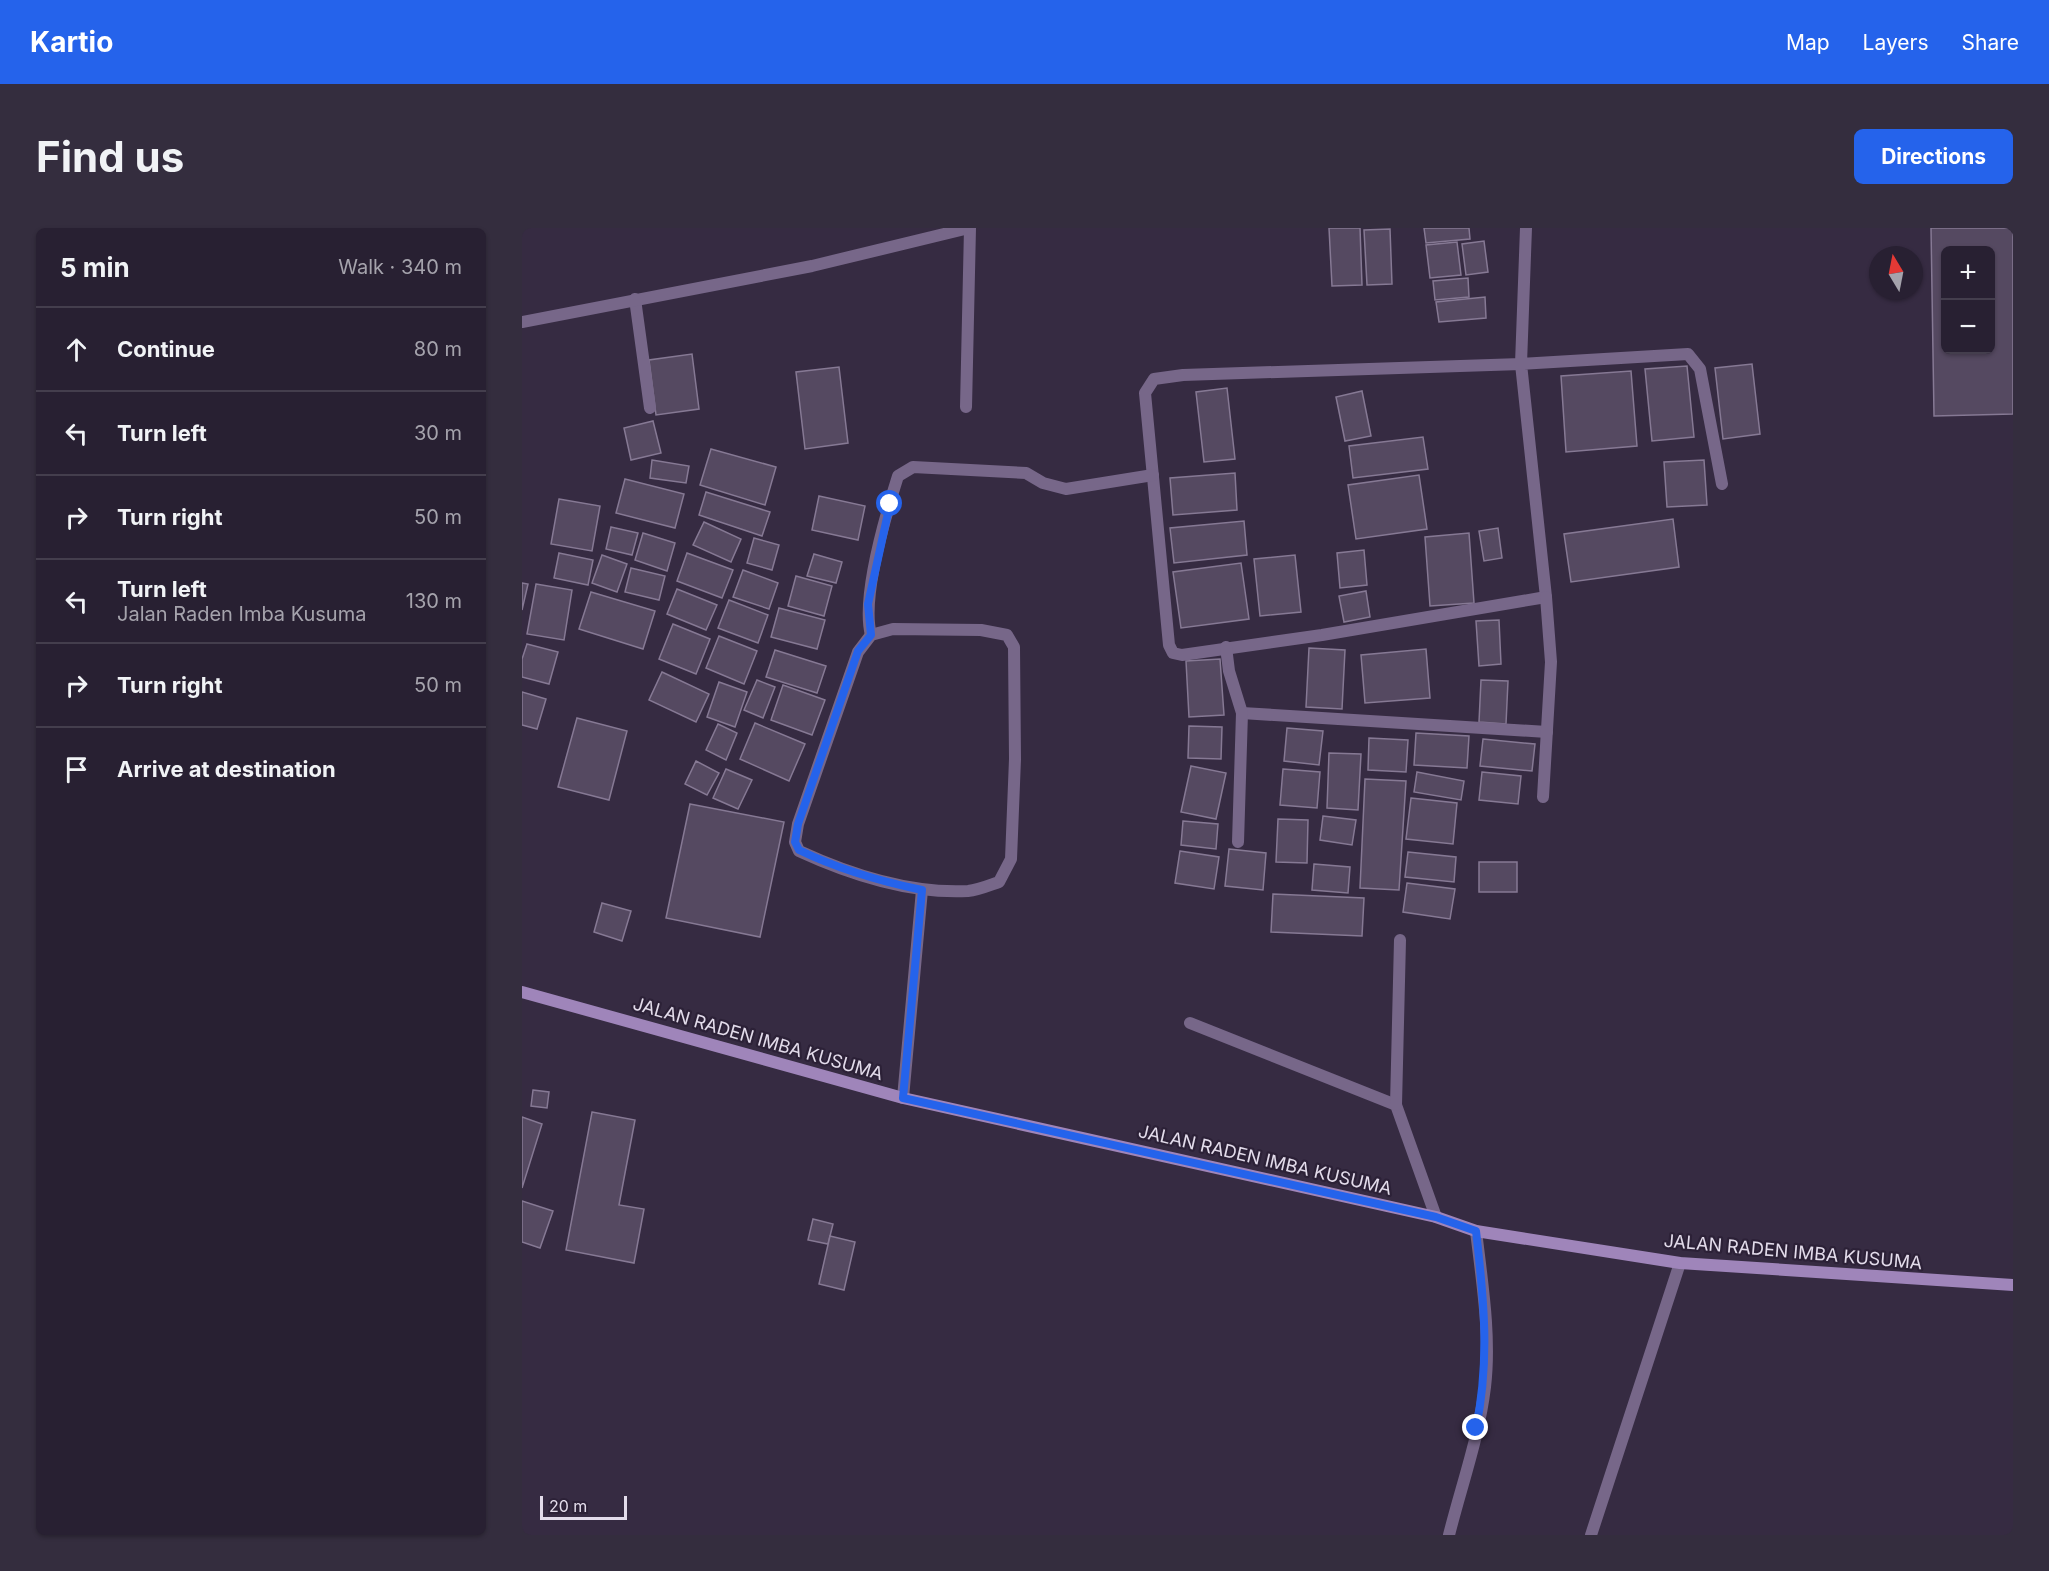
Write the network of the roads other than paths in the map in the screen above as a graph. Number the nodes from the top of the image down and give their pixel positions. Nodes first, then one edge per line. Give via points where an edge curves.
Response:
1 (969, 228) edge
2 (1526, 228) edge
3 (635, 299) junction
4 (522, 322) edge
5 (1521, 364) junction
6 (966, 407) dead end
7 (650, 408) dead end
8 (1153, 476) junction
9 (1722, 484) dead end
10 (1546, 597) junction
11 (871, 635) junction
12 (1226, 647) junction
13 (1242, 713) junction
14 (1547, 732) junction
15 (1543, 797) dead end
16 (1238, 842) dead end
17 (922, 890) junction
18 (1400, 940) dead end
19 (522, 992) edge
20 (1190, 1023) dead end
21 (903, 1098) junction
22 (1396, 1105) junction
23 (1436, 1217) junction
24 (1476, 1231) junction
25 (1680, 1263) junction
26 (2013, 1285) edge
27 (1449, 1535) edge
28 (1591, 1535) edge

1 - 3 street via 812,266
1 - 6 street
2 - 5 street
3 - 4 street
3 - 7 street
5 - 8 street via 1154,379 1145,393
5 - 9 street via 1688,354 1700,369
5 - 10 street
8 - 11 street via 1066,489 1026,473 913,467 898,476 890,504 868,604
8 - 12 street via 1169,645 1173,653 1182,655
10 - 12 street
10 - 14 street via 1551,662
11 - 17 street via 858,651 795,842 799,850 831,864
11 - 17 street via 893,629 981,630 1007,634 1014,647 1011,859 999,882 970,891
12 - 13 street
13 - 14 street
13 - 16 street
14 - 15 street
17 - 21 street
18 - 22 street
19 - 21 street, JALAN RADEN IMBA KUSUMA
20 - 22 street
21 - 23 street, JALAN RADEN IMBA KUSUMA
22 - 23 street
23 - 24 street, JALAN RADEN IMBA KUSUMA
24 - 25 street, JALAN RADEN IMBA KUSUMA
24 - 27 street via 1484,1310 1485,1388
25 - 26 street, JALAN RADEN IMBA KUSUMA
25 - 28 street

